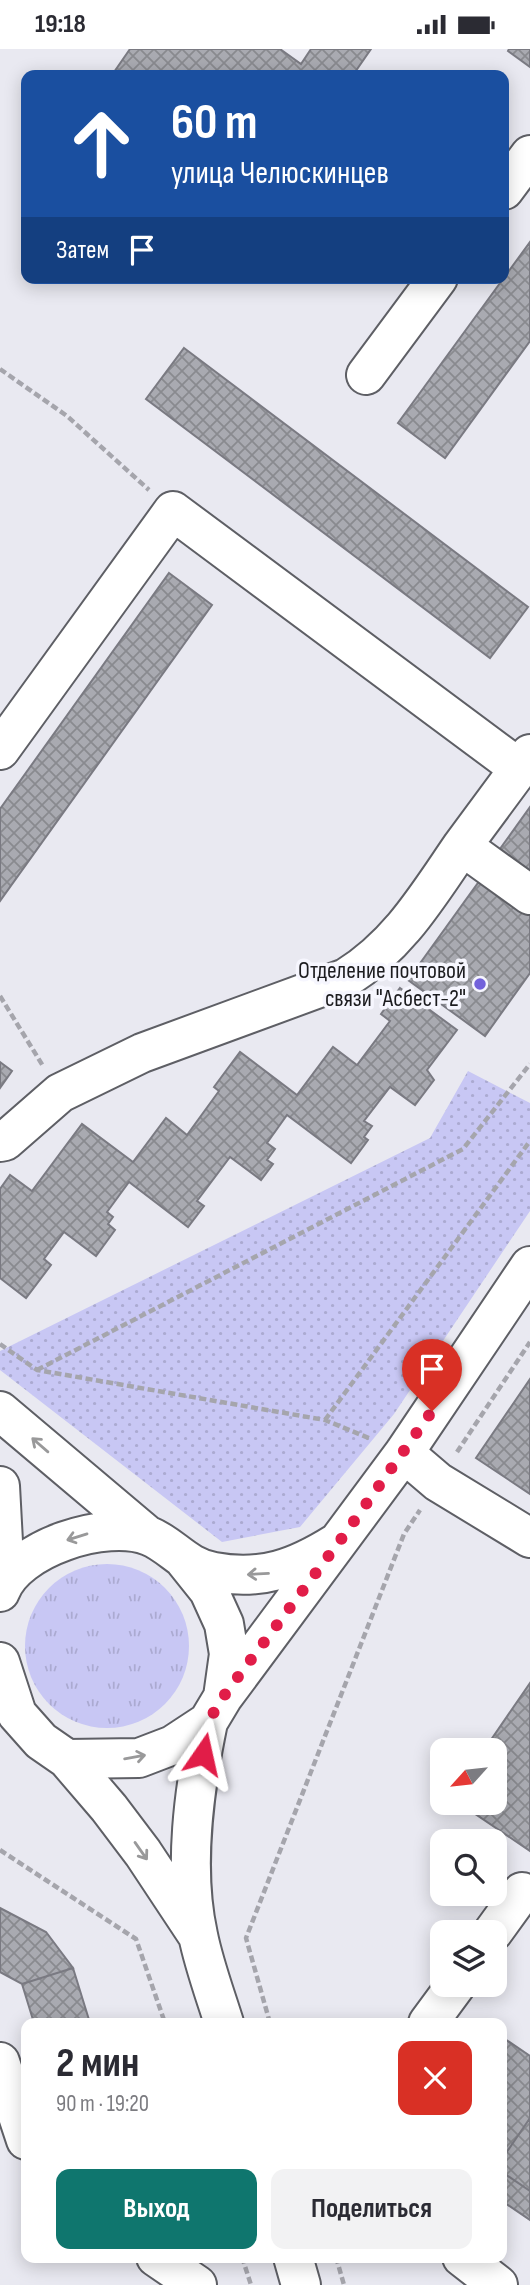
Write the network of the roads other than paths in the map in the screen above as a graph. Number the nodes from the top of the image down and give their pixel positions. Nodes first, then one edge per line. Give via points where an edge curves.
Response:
1 (530, 155) edge
2 (509, 183) edge
3 (434, 284) edge
4 (366, 375) dead end
5 (0, 750) edge
6 (525, 762) edge
7 (462, 846) junction
8 (530, 895) edge
9 (0, 1142) edge
10 (530, 1266) edge
11 (0, 1411) edge
12 (404, 1453) junction
13 (0, 1486) edge
14 (149, 1536) junction
15 (342, 1538) junction
16 (530, 1538) edge
17 (185, 1561) junction
18 (2, 1585) edge
19 (0, 1662) edge
20 (216, 1710) junction
21 (0, 1731) edge
22 (54, 1750) junction
23 (522, 1892) dead end
24 (502, 1920) edge
25 (198, 1935) junction
26 (447, 1997) edge
27 (223, 2018) edge
28 (433, 2018) edge
29 (0, 2062) edge
30 (21, 2125) edge
31 (165, 2263) edge
32 (295, 2263) edge
33 (470, 2263) edge
34 (197, 2285) edge
35 (301, 2285) edge
36 (498, 2285) edge

1 - 2 street
3 - 4 street
5 - 6 street via 173,511
6 - 7 street
7 - 8 street
7 - 9 street via 406,927 346,978 142,1053 60,1093
10 - 12 street
14 -> 11 street
12 - 15 street
12 - 16 street via 438,1482
13 - 18 street
14 - 17 street
14 -> 18 street via 112,1529 79,1535 44,1550
15 -> 17 street via 314,1556 267,1574 211,1572
15 - 20 street
17 - 20 street via 209,1591 224,1624 229,1654
19 - 22 street via 17,1714
22 -> 20 street via 139,1758 173,1745
20 - 25 street via 192,1822
21 - 22 street
22 -> 25 street via 109,1808
23 - 24 street
25 - 27 street
26 - 28 street
29 - 30 street
31 - 34 street
32 - 35 street
33 - 36 street

